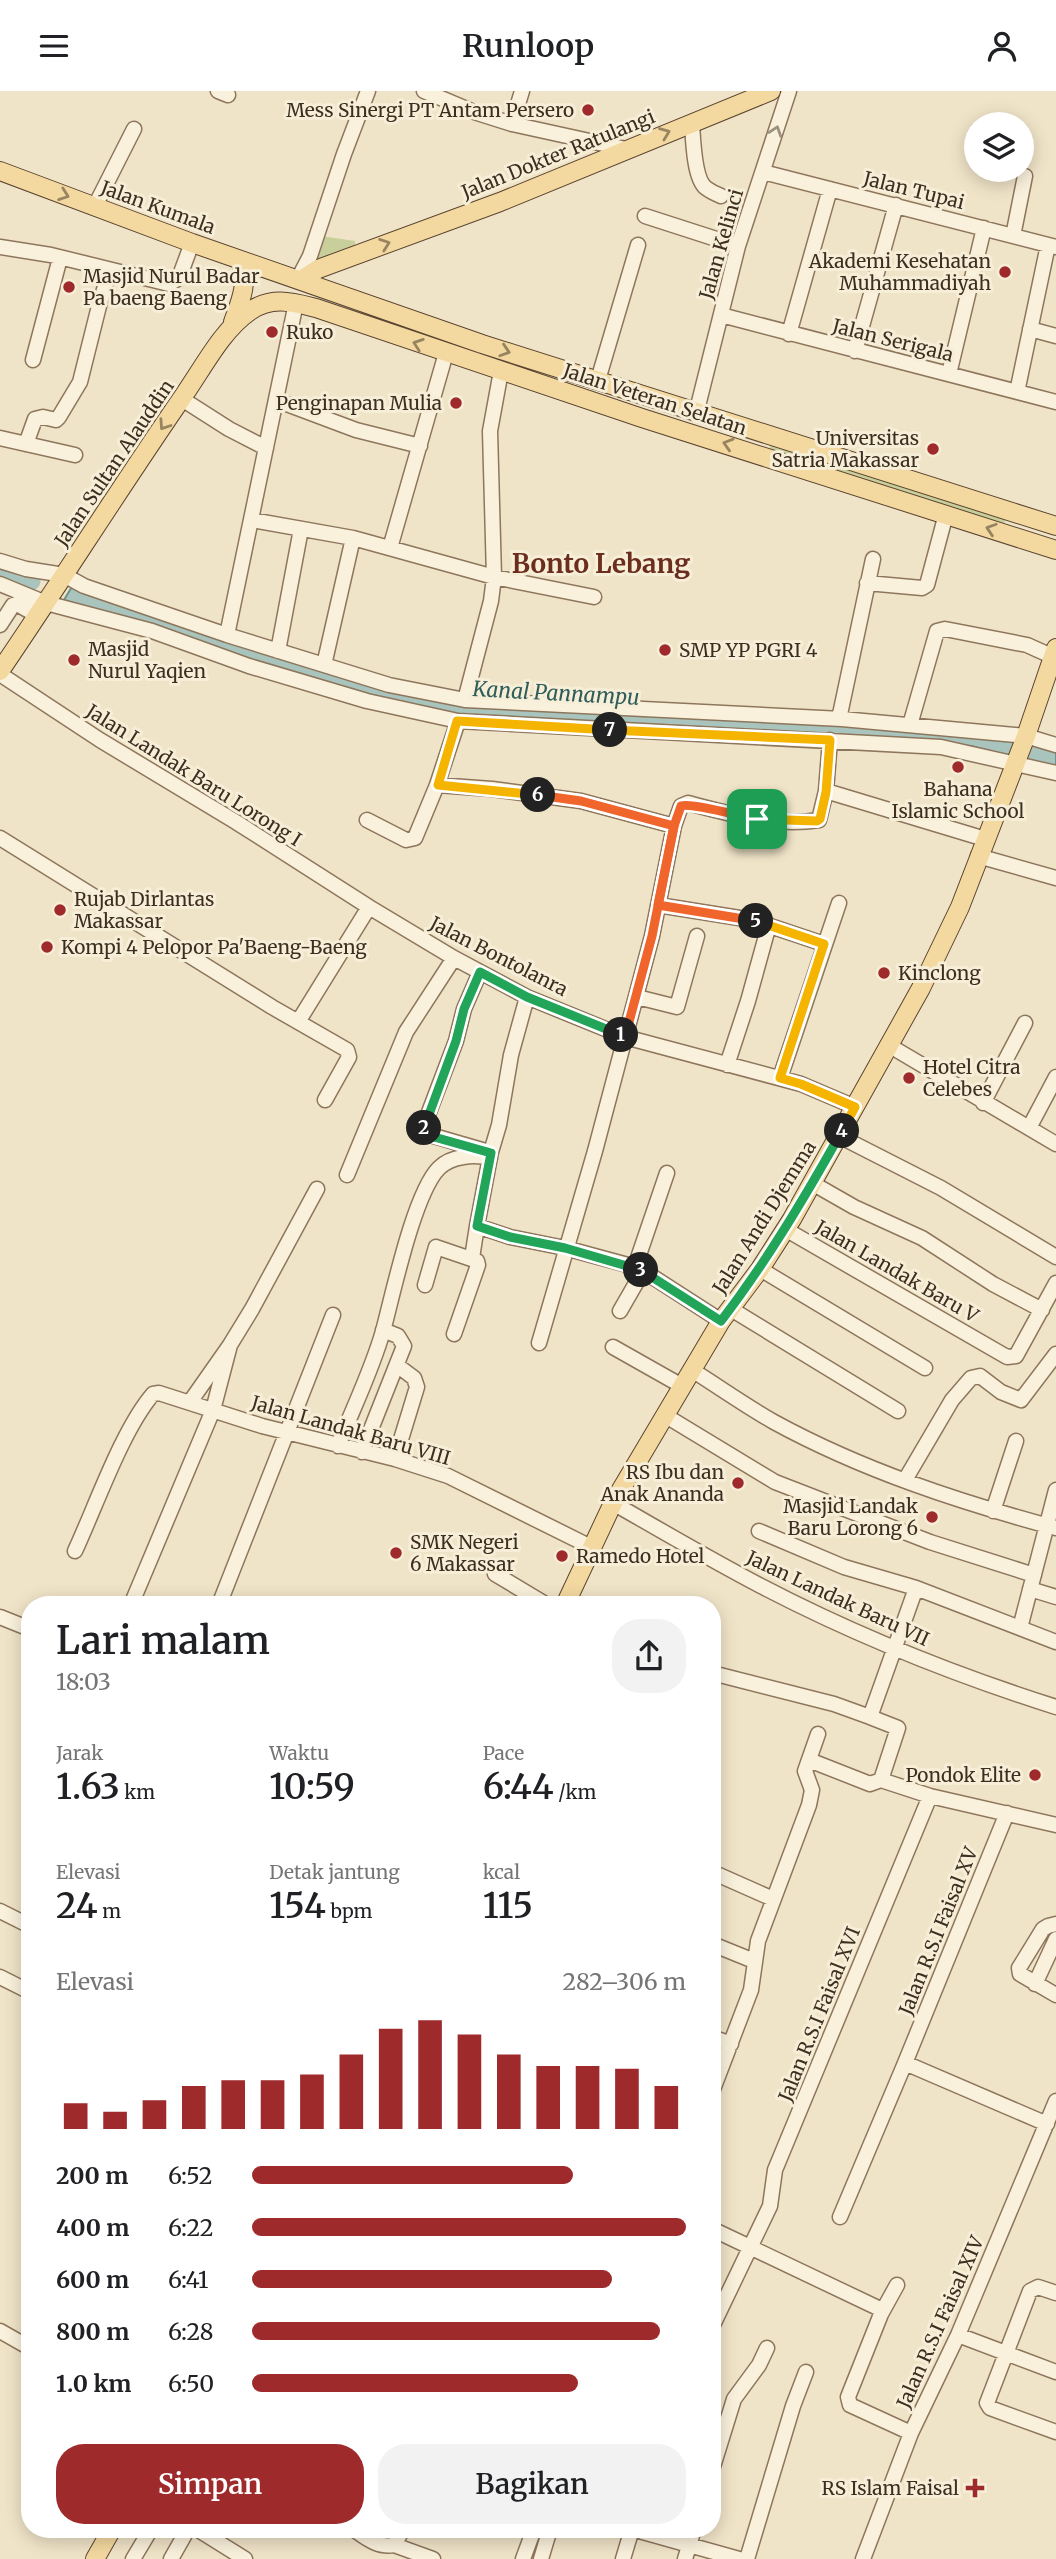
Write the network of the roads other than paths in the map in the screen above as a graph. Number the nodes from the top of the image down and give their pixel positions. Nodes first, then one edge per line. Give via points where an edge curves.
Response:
1 (368, 91) edge
2 (425, 91) edge
3 (522, 91) edge
4 (771, 91) edge
5 (789, 91) edge
6 (692, 123) junction
7 (512, 124) junction
8 (134, 128) dead end
9 (626, 149) junction
10 (0, 171) edge
11 (763, 172) junction
12 (1023, 182) edge
13 (830, 189) junction
14 (721, 196) dead end
15 (896, 205) junction
16 (94, 206) junction
17 (645, 216) dead end
18 (984, 228) junction
19 (1013, 236) junction
20 (192, 243) junction
21 (638, 245) dead end
22 (738, 246) junction
23 (1052, 246) edge
24 (0, 247) edge
25 (359, 253) junction
26 (60, 258) junction
27 (240, 260) junction
28 (110, 270) junction
29 (300, 280) junction
30 (323, 287) junction
31 (289, 302) junction
32 (316, 308) junction
33 (721, 315) junction
34 (231, 329) junction
35 (1030, 329) junction
36 (789, 334) junction
37 (1056, 336) edge
38 (855, 351) junction
39 (446, 353) junction
40 (33, 360) dead end
41 (500, 371) junction
42 (949, 374) junction
43 (598, 380) junction
44 (1017, 392) junction
45 (182, 399) junction
46 (276, 400) junction
47 (1056, 402) edge
48 (697, 410) junction
49 (760, 430) junction
50 (0, 437) edge
51 (26, 444) junction
52 (420, 446) junction
53 (266, 448) junction
54 (753, 452) junction
55 (75, 455) dead end
56 (946, 514) junction
57 (252, 520) junction
58 (1056, 526) edge
59 (301, 529) junction
60 (353, 538) junction
61 (390, 548) junction
62 (1056, 550) edge
63 (873, 559) dead end
64 (0, 561) edge
65 (64, 575) junction
66 (494, 577) junction
67 (0, 583) edge
68 (867, 583) junction
69 (594, 597) dead end
70 (42, 609) junction
71 (0, 625) edge
72 (227, 635) junction
73 (278, 651) junction
74 (1055, 654) edge
75 (324, 665) junction
76 (0, 673) edge
77 (465, 700) junction
78 (839, 719) junction
79 (457, 721) junction
80 (910, 725) junction
81 (1026, 738) junction
82 (830, 740) junction
83 (1056, 745) edge
84 (1017, 761) junction
85 (1056, 773) edge
86 (438, 785) junction
87 (826, 792) junction
88 (367, 820) dead end
89 (674, 826) junction
90 (0, 838) edge
91 (981, 847) junction
92 (1056, 878) edge
93 (839, 903) dead end
94 (369, 907) junction
95 (661, 908) junction
96 (769, 925) junction
97 (697, 936) dead end
98 (824, 944) junction
99 (454, 958) junction
100 (480, 972) junction
101 (527, 997) junction
102 (641, 997) junction
103 (298, 1022) junction
104 (1025, 1023) dead end
105 (628, 1038) junction
106 (890, 1046) junction
107 (727, 1065) junction
108 (1056, 1077) edge
109 (780, 1078) junction
110 (325, 1100) dead end
111 (983, 1103) junction
112 (855, 1107) junction
113 (1029, 1128) junction
114 (839, 1136) junction
115 (1056, 1144) edge
116 (490, 1155) junction
117 (667, 1173) dead end
118 (347, 1175) dead end
119 (812, 1183) junction
120 (317, 1189) dead end
121 (477, 1226) junction
122 (785, 1229) junction
123 (565, 1248) junction
124 (1056, 1257) edge
125 (472, 1258) junction
126 (639, 1268) junction
127 (760, 1269) junction
128 (1056, 1283) edge
129 (425, 1285) dead end
130 (1042, 1310) junction
131 (620, 1311) dead end
132 (333, 1315) dead end
133 (726, 1315) junction
134 (383, 1330) junction
135 (454, 1334) dead end
136 (539, 1343) dead end
137 (230, 1345) junction
138 (613, 1347) dead end
139 (1056, 1354) edge
140 (398, 1366) junction
141 (925, 1368) dead end
142 (692, 1370) junction
143 (682, 1386) junction
144 (190, 1402) junction
145 (213, 1410) junction
146 (898, 1411) dead end
147 (666, 1416) junction
148 (288, 1433) junction
149 (1016, 1441) dead end
150 (338, 1446) junction
151 (362, 1452) junction
152 (395, 1459) junction
153 (905, 1480) junction
154 (1056, 1490) edge
155 (613, 1503) junction
156 (993, 1511) junction
157 (1051, 1526) edge
158 (759, 1531) dead end
159 (591, 1547) junction
160 (75, 1551) dead end
161 (495, 1574) dead end
162 (1032, 1582) junction
163 (916, 1588) junction
164 (135, 1596) edge
165 (223, 1596) edge
166 (532, 1596) edge
167 (569, 1596) edge
168 (1056, 1597) edge
169 (0, 1617) edge
170 (21, 1625) edge
171 (1020, 1628) junction
172 (1056, 1642) edge
173 (896, 1649) junction
174 (721, 1675) edge
175 (1056, 1707) edge
176 (870, 1717) junction
177 (818, 1734) dead end
178 (809, 1760) junction
179 (881, 1780) junction
180 (930, 1796) junction
181 (1007, 1814) junction
182 (1056, 1825) edge
183 (721, 1876) edge
184 (773, 1899) junction
185 (0, 1911) edge
186 (21, 1922) edge
187 (1056, 1924) edge
188 (1056, 1939) edge
189 (721, 1948) edge
190 (754, 1961) junction
191 (0, 1977) edge
192 (1035, 1984) junction
193 (21, 1988) edge
194 (1056, 1995) edge
195 (721, 2041) edge
196 (731, 2044) junction
197 (905, 2063) junction
198 (721, 2069) edge
199 (1056, 2101) edge
200 (1046, 2125) junction
201 (840, 2217) dead end
202 (721, 2234) edge
203 (750, 2248) junction
204 (897, 2285) dead end
205 (1056, 2293) edge
206 (721, 2308) edge
207 (881, 2314) junction
208 (0, 2331) edge
209 (958, 2335) junction
210 (21, 2343) edge
211 (767, 2348) dead end
212 (1005, 2353) junction
213 (806, 2372) dead end
214 (1056, 2372) edge
215 (1056, 2432) edge
216 (911, 2433) junction
217 (721, 2441) edge
218 (107, 2538) edge
219 (146, 2538) edge
220 (183, 2538) edge
221 (211, 2538) edge
222 (367, 2538) edge
223 (398, 2538) edge
224 (531, 2538) edge
225 (547, 2538) edge
226 (629, 2538) edge
227 (654, 2538) edge
228 (394, 2545) junction
229 (687, 2552) edge
230 (96, 2559) edge
231 (133, 2559) edge
232 (171, 2559) edge
233 (245, 2559) edge
234 (433, 2559) edge
235 (523, 2559) edge
236 (541, 2559) edge
237 (623, 2559) edge
238 (739, 2559) edge
239 (747, 2559) edge
240 (863, 2559) edge

1 - 29 street
2 - 7 street
3 - 7 street
4 - 6 main road, Jalan Dokter Ratulangi
11 -> 5 street, Jalan Kelinci
9 -> 6 main road, Jalan Dokter Ratulangi
6 - 14 street via 701,182
7 - 9 street
8 - 16 street
25 -> 9 main road, Jalan Dokter Ratulangi via 500,202
10 -> 16 main road, Jalan Kumala
11 - 13 street, Jalan Tupai
11 - 22 street, Jalan Kelinci
12 - 19 street
13 - 15 street, Jalan Tupai
13 - 36 street
15 - 18 street, Jalan Tupai
15 - 38 street
16 - 20 main road, Jalan Kumala
17 - 22 street
18 - 19 street, Jalan Tupai
18 - 42 street
19 - 23 street, Jalan Tupai
20 - 27 main road, Jalan Kumala
20 - 28 street via 179,278 172,283
21 - 43 street
22 - 33 street, Jalan Kelinci
23 - 35 street
24 - 26 street
25 - 29 main road, Jalan Dokter Ratulangi
25 - 30 main road, Jalan Dokter Ratulangi via 337,268
26 - 28 street
26 - 40 street
27 - 29 main road, Jalan Kumala
27 - 34 main road via 245,286
28 - 51 street via 80,382 60,417 35,419
29 - 30 main road, Jalan Veteran Selatan
30 - 32 main road
30 -> 43 main road, Jalan Veteran Selatan
31 - 32 main road, Jalan Veteran Selatan
31 - 34 main road, Jalan Sultan Alauddin via 258,306
31 - 46 street
39 -> 32 main road, Jalan Veteran Selatan
33 - 36 street, Jalan Serigala
33 - 48 street, Jalan Kelinci
34 - 45 main road, Jalan Sultan Alauddin
35 - 37 street
35 - 44 street
36 - 38 street, Jalan Serigala
38 - 42 street, Jalan Serigala
39 - 41 main road, Jalan Veteran Selatan
39 - 52 street
54 -> 41 main road, Jalan Veteran Selatan
41 - 66 street via 490,431
42 - 44 street, Jalan Serigala
43 - 48 main road, Jalan Veteran Selatan
44 - 47 street, Jalan Serigala
45 - 53 street
45 -> 65 main road, Jalan Sultan Alauddin
46 - 52 street via 356,431
46 - 53 street
48 - 49 main road, Jalan Veteran Selatan
49 - 54 main road
49 - 58 main road, Jalan Veteran Selatan
50 - 51 street
51 - 55 street
52 - 61 street
53 - 57 street
54 - 56 main road, Jalan Veteran Selatan
62 -> 56 main road, Jalan Veteran Selatan
56 - 68 street via 927,585
57 - 59 street
57 - 72 street
59 - 60 street
59 - 73 street
60 - 61 street
60 - 75 street
61 - 66 street
63 - 68 street
64 - 65 street
65 - 70 main road, Jalan Sultan Alauddin
65 - 72 street
66 - 69 street
66 - 77 street
67 - 70 street
68 - 78 street
70 - 71 street via 13,605
70 - 76 main road, Jalan Sultan Alauddin
70 - 79 street via 152,631 367,701
72 - 73 street
73 - 75 street
74 - 80 street via 937,631
74 - 81 main road, Jalan Andi Djemma
75 - 77 street via 389,685
76 - 94 street, Jalan Landak Baru Lorong I
77 - 78 street
78 - 80 street
79 - 82 street
79 - 86 street
80 - 81 street
81 - 83 street
81 - 84 main road, Jalan Andi Djemma
82 - 84 street via 941,747
82 - 87 street
84 - 85 street
84 - 91 main road, Jalan Andi Djemma
86 - 88 street via 419,834 412,839
86 - 89 street via 572,800
87 - 89 street via 817,821 738,817 688,803 681,806
87 - 91 street
89 - 95 street
90 - 103 street
91 - 92 street
91 - 106 main road, Jalan Andi Djemma via 954,920
93 - 98 street
94 - 99 street, Jalan Bontolanra
94 - 103 street
95 - 96 street
95 - 102 street
95 - 105 street
96 - 98 street
96 - 107 street
97 - 102 street via 677,1007
98 - 109 street
99 - 100 street, Jalan Bontolanra
99 - 118 street via 406,1032
100 - 101 street, Jalan Bontolanra
100 - 116 street via 424,1132
101 - 105 street, Jalan Bontolanra
101 - 116 street
102 - 105 street
103 - 110 street via 347,1050 347,1063
104 - 111 street
105 - 107 street, Jalan Bontolanra
105 - 123 street
106 - 111 street
106 - 112 main road, Jalan Andi Djemma
107 - 109 street, Jalan Bontolanra
108 - 113 street
109 - 112 street, Jalan Bontolanra
111 - 113 street
112 - 114 main road, Jalan Andi Djemma
113 - 115 street
114 - 119 main road, Jalan Andi Djemma
114 - 124 street via 941,1188
116 - 121 street
116 - 134 street via 454,1159 430,1179
117 - 126 street via 642,1245
119 - 122 main road, Jalan Andi Djemma
119 - 130 street via 922,1238
120 - 137 street
121 - 123 street
121 - 125 street
122 - 127 main road, Jalan Andi Djemma
122 - 130 street, Jalan Landak Baru V via 1007,1357 1016,1356
123 - 126 street
123 - 136 street
125 - 129 street via 436,1247
125 - 135 street via 478,1265
126 - 131 street via 637,1283
126 - 133 street
127 - 133 main road, Jalan Andi Djemma
127 - 141 street
128 - 130 street
132 - 148 street
133 - 142 main road, Jalan Andi Djemma
133 - 146 street
134 - 140 street via 402,1340
134 - 150 street
137 - 144 street
137 - 145 street
138 - 143 street
139 - 153 street via 1021,1400 980,1376 971,1378 952,1400
140 - 151 street
140 - 152 street via 414,1378 417,1387
142 - 143 main road, Jalan Andi Djemma
142 - 153 street via 803,1437
143 - 147 main road, Jalan Andi Djemma
144 - 145 street, Jalan Landak Baru VIII
144 - 160 street, Jalan Landak Baru VIII via 159,1393 146,1401
145 - 148 street, Jalan Landak Baru VIII
145 - 164 street
147 - 155 main road, Jalan Andi Djemma
147 - 162 street via 775,1482
148 - 150 street, Jalan Landak Baru VIII
148 - 165 street
149 - 156 street
150 - 151 street, Jalan Landak Baru VIII
151 - 152 street, Jalan Landak Baru VIII
152 - 159 street, Jalan Landak Baru VIII via 447,1476
153 - 156 street
154 - 157 street
155 - 159 main road, Jalan Andi Djemma
155 - 173 street, Jalan Landak Baru VII via 760,1586
156 - 157 street
157 - 162 street
158 - 163 street via 844,1567
159 - 167 main road, Jalan Andi Djemma
161 - 166 street
162 - 168 street
162 - 171 street
163 - 171 street
163 - 173 street
169 - 170 street
171 - 172 street
173 - 175 street, Jalan Landak Baru VII
173 - 176 street
174 - 176 street
176 - 179 street via 898,1728
177 - 178 street
178 - 179 street via 870,1784
178 - 184 street via 805,1771 811,1801
179 - 180 street
180 - 181 street
180 - 203 street, Jalan R.S.I Faisal XVI via 775,2170 772,2199
181 - 182 street
181 - 197 street, Jalan R.S.I Faisal XV
183 - 184 street
184 - 190 street
185 - 186 street
187 - 192 street via 1043,1930 1019,1968 1020,1974
188 - 192 street
189 - 190 street
190 - 196 street via 751,1990
191 - 193 street
192 - 194 street
195 - 196 street
196 - 198 street
197 - 200 street
197 - 201 street, Jalan R.S.I Faisal XV
199 - 200 street, Jalan R.S.I Faisal XIV
200 - 209 street, Jalan R.S.I Faisal XIV
202 - 203 street
203 - 206 street, Jalan R.S.I Faisal XVI
203 - 207 street via 878,2308
204 - 207 street
205 - 212 street via 1038,2287 1030,2291
207 - 216 street via 848,2401
208 - 210 street
209 - 212 street
209 - 216 street, Jalan R.S.I Faisal XIV
211 - 217 street via 734,2399
212 - 214 street
212 - 215 street via 988,2406
213 - 239 street
216 - 240 street, Jalan R.S.I Faisal XIV
218 - 230 main road
219 - 231 street
220 - 232 street
221 - 233 street
222 - 228 street
223 - 228 street
224 - 235 street
225 - 236 street
226 - 237 street
227 - 229 street
228 - 234 street
229 - 238 street

